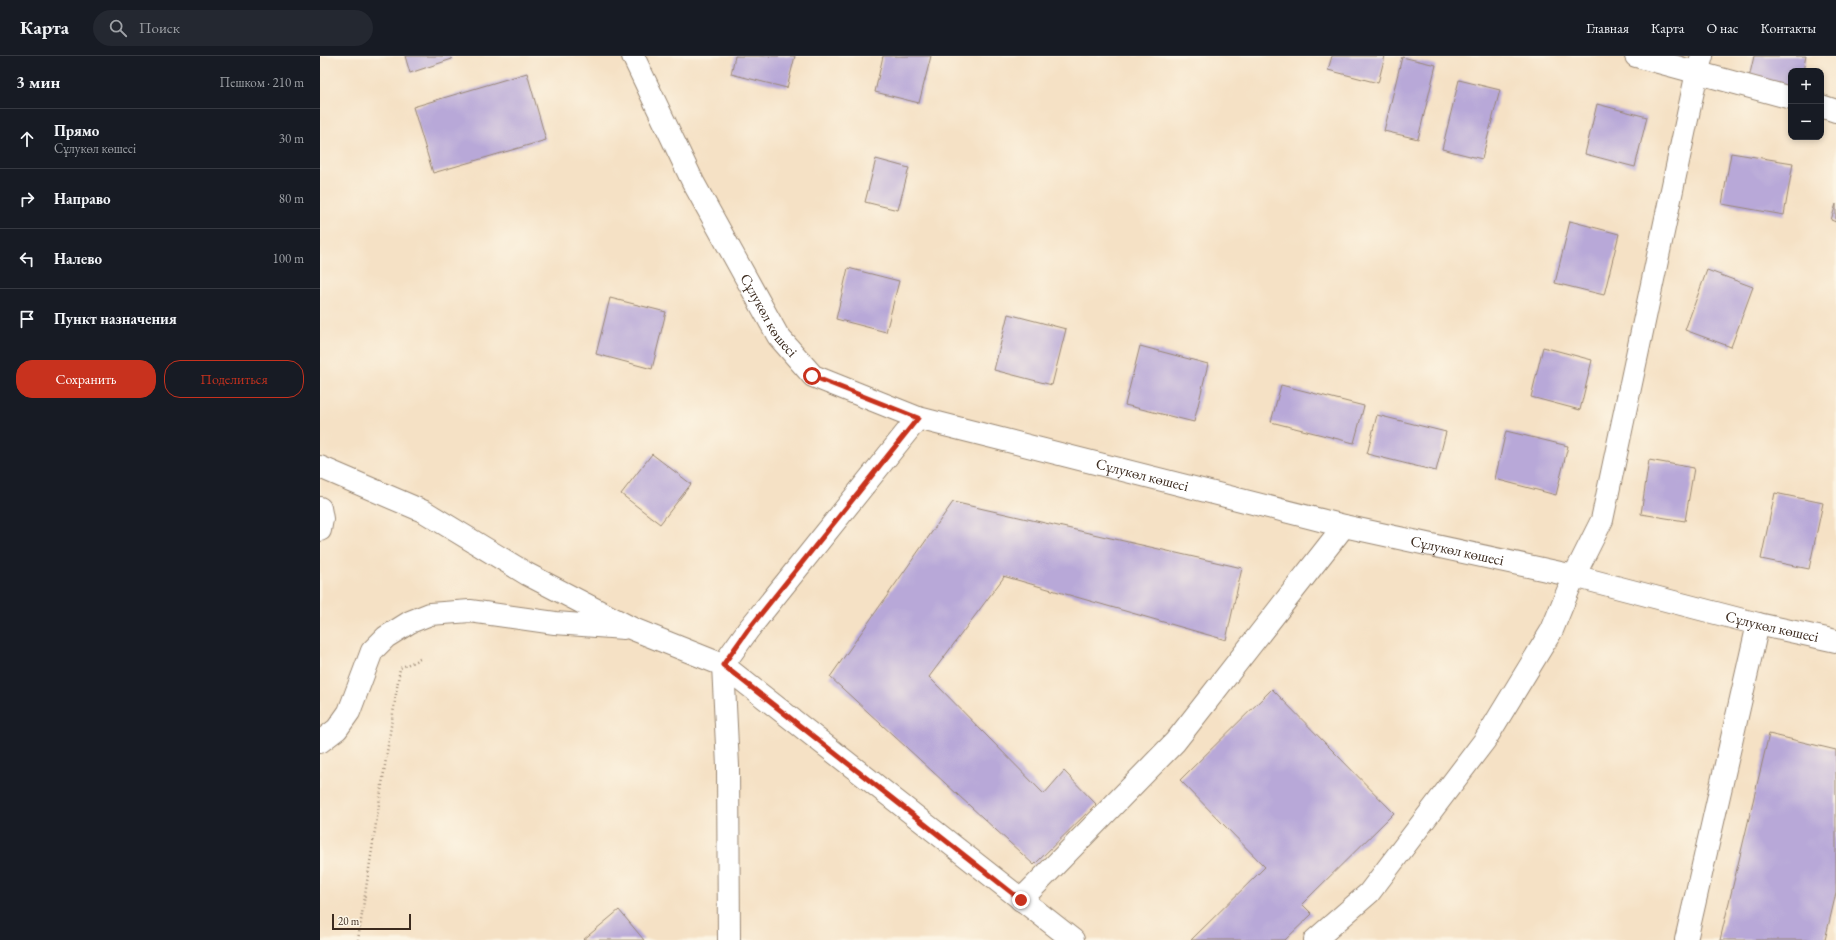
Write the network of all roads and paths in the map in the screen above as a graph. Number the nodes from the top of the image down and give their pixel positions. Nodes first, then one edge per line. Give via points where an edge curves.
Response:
1 (633, 56) edge
2 (1636, 56) edge
3 (1700, 64) edge
4 (1788, 97) edge
5 (1824, 107) edge
6 (1836, 111) edge
7 (918, 418) junction
8 (320, 467) edge
9 (320, 508) edge
10 (1344, 526) junction
11 (320, 530) edge
12 (1574, 576) junction
13 (1758, 624) junction
14 (633, 629) junction
15 (1836, 641) edge
16 (422, 658) dead end
17 (723, 665) junction
18 (320, 742) edge
19 (1021, 900) junction
20 (358, 940) edge
21 (729, 940) edge
22 (1073, 940) edge
23 (1316, 940) edge
24 (1686, 940) edge

1 - 7 street, Сұлукөл көшесі via 693,182 778,336 812,376
2 - 3 street
3 - 4 street
3 - 12 street via 1602,520
5 - 6 street
7 - 10 street, Сұлукөл көшесі
7 - 17 street
8 - 14 street via 426,512 527,574
9 - 11 street
10 - 12 street, Сұлукөл көшесі
10 - 19 street via 1176,742
12 - 13 street, Сұлукөл көшесі
12 - 23 street via 1552,630 1485,740 1369,893
13 - 15 street, Сұлукөл көшесі
13 - 24 street
14 - 17 street
14 - 18 street via 555,623 470,611 430,614 392,633 372,651 349,712 337,729
16 - 20 path via 400,668
17 - 19 street
17 - 21 street via 728,766
19 - 22 street

